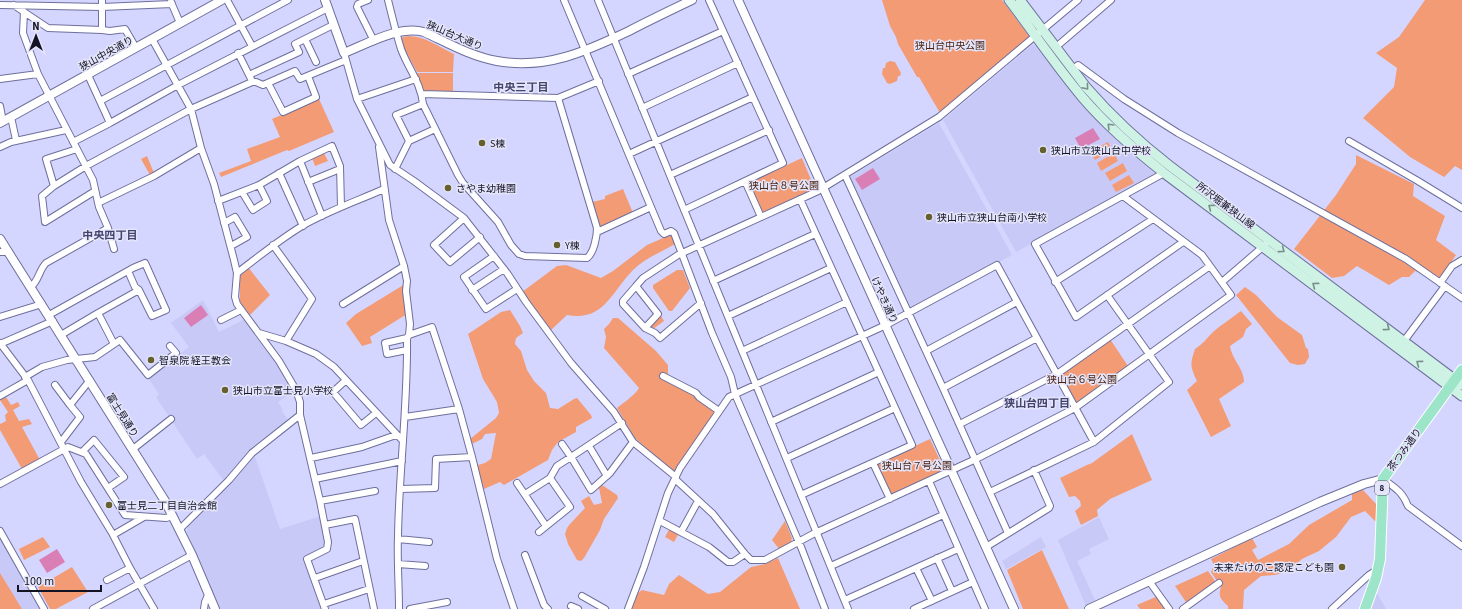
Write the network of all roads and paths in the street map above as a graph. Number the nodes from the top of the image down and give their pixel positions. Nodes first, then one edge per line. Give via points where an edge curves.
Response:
1 (227, 0) edge
2 (288, 0) edge
3 (368, 0) edge
4 (388, 0) edge
5 (564, 0) edge
6 (599, 0) edge
7 (692, 0) edge
8 (709, 0) edge
9 (738, 0) edge
10 (1009, 0) edge
11 (1020, 0) edge
12 (1078, 0) edge
13 (1111, 0) edge
14 (218, 1) edge
15 (171, 2) edge
16 (2, 3) edge
17 (50, 3) edge
18 (76, 3) edge
19 (102, 3) edge
20 (326, 4) edge
21 (24, 6) edge
22 (180, 23) junction
23 (241, 25) junction
24 (333, 25) junction
25 (102, 30) junction
26 (723, 31) junction
27 (397, 32) junction
28 (1039, 32) junction
29 (613, 38) junction
30 (152, 39) junction
31 (305, 39) junction
32 (374, 41) junction
33 (252, 46) junction
34 (1056, 47) junction
35 (136, 48) junction
36 (586, 51) junction
37 (238, 53) junction
38 (345, 56) junction
39 (316, 62) dead end
40 (167, 64) junction
41 (738, 64) junction
42 (1072, 70) junction
43 (38, 74) junction
44 (628, 74) junction
45 (88, 75) junction
46 (249, 75) junction
47 (308, 76) junction
48 (0, 78) edge
49 (416, 79) junction
50 (599, 81) junction
51 (252, 82) junction
52 (268, 83) junction
53 (178, 84) junction
54 (422, 94) junction
55 (49, 96) junction
56 (754, 97) junction
57 (558, 98) junction
58 (357, 99) junction
59 (100, 101) junction
60 (423, 104) junction
61 (0, 106) edge
62 (642, 108) junction
63 (191, 109) junction
64 (11, 117) junction
65 (1, 122) edge
66 (110, 123) junction
67 (435, 129) junction
68 (66, 130) junction
69 (768, 130) junction
70 (16, 140) junction
71 (409, 141) junction
72 (1349, 141) dead end
73 (73, 142) junction
74 (656, 142) junction
75 (380, 146) junction
76 (0, 147) edge
77 (201, 148) junction
78 (77, 149) junction
79 (629, 154) junction
80 (300, 161) junction
81 (86, 166) junction
82 (340, 169) junction
83 (394, 169) junction
84 (279, 173) junction
85 (1164, 173) junction
86 (670, 175) junction
87 (845, 175) junction
88 (745, 181) junction
89 (308, 182) junction
90 (259, 185) junction
91 (54, 186) junction
92 (823, 188) junction
93 (384, 189) junction
94 (95, 191) junction
95 (242, 192) junction
96 (1123, 196) junction
97 (800, 199) junction
98 (218, 201) junction
99 (98, 203) junction
100 (341, 207) junction
101 (651, 208) junction
102 (1462, 208) edge
103 (684, 210) junction
104 (322, 216) junction
105 (761, 217) junction
106 (464, 218) junction
107 (1153, 219) junction
108 (224, 223) junction
109 (303, 226) junction
110 (108, 228) junction
111 (597, 232) junction
112 (815, 234) junction
113 (480, 237) junction
114 (0, 239) edge
115 (1183, 242) junction
116 (1267, 244) junction
117 (273, 245) junction
118 (699, 245) junction
119 (231, 246) junction
120 (114, 249) dead end
121 (4, 252) edge
122 (681, 253) junction
123 (494, 256) junction
124 (1462, 260) edge
125 (404, 266) junction
126 (1210, 266) junction
127 (831, 268) junction
128 (504, 269) junction
129 (128, 271) junction
130 (237, 273) junction
131 (713, 281) junction
132 (1055, 282) junction
133 (1222, 282) junction
134 (1442, 284) junction
135 (636, 286) junction
136 (31, 287) junction
137 (517, 289) junction
138 (139, 290) junction
139 (472, 290) junction
140 (1107, 296) junction
141 (1462, 298) edge
142 (847, 302) junction
143 (1017, 302) junction
144 (701, 303) junction
145 (42, 304) junction
146 (343, 304) dead end
147 (241, 310) junction
148 (98, 313) junction
149 (909, 313) junction
150 (728, 316) junction
151 (0, 317) edge
152 (51, 318) junction
153 (221, 320) dead end
154 (1127, 324) junction
155 (886, 325) junction
156 (645, 328) junction
157 (259, 333) junction
158 (61, 334) junction
159 (408, 336) junction
160 (863, 336) junction
161 (1036, 338) junction
162 (286, 341) junction
163 (1404, 341) junction
164 (0, 344) edge
165 (114, 344) junction
166 (170, 346) dead end
167 (407, 350) junction
168 (742, 350) junction
169 (926, 351) junction
170 (1149, 355) junction
171 (77, 360) junction
172 (1462, 370) edge
173 (878, 372) junction
174 (1056, 374) junction
175 (663, 376) dead end
176 (26, 379) junction
177 (90, 380) junction
178 (346, 380) junction
179 (1456, 384) edge
180 (55, 385) dead end
181 (756, 385) junction
182 (943, 388) junction
183 (735, 394) junction
184 (0, 396) edge
185 (1462, 396) edge
186 (70, 405) junction
187 (895, 408) junction
188 (1075, 408) junction
189 (459, 409) junction
190 (719, 411) junction
191 (376, 413) junction
192 (300, 415) junction
193 (405, 416) junction
194 (171, 419) dead end
195 (771, 422) junction
196 (622, 423) junction
197 (960, 424) junction
198 (396, 435) junction
199 (402, 441) junction
200 (61, 442) junction
201 (633, 442) junction
202 (1094, 442) junction
203 (562, 444) dead end
204 (589, 446) junction
205 (63, 449) junction
206 (133, 449) junction
207 (82, 452) junction
208 (472, 457) junction
209 (311, 458) junction
210 (571, 458) junction
211 (787, 458) junction
212 (976, 460) junction
213 (402, 461) junction
214 (873, 462) junction
215 (952, 470) junction
216 (1034, 470) junction
217 (607, 476) junction
218 (315, 478) junction
219 (550, 478) junction
220 (676, 478) junction
221 (1383, 479) junction
222 (929, 481) junction
223 (517, 483) dead end
224 (0, 484) edge
225 (108, 488) junction
226 (401, 489) junction
227 (375, 491) dead end
228 (990, 492) junction
229 (524, 494) junction
230 (802, 495) junction
231 (890, 499) junction
232 (320, 501) junction
233 (698, 501) junction
234 (943, 515) junction
235 (173, 516) junction
236 (144, 517) junction
237 (660, 521) junction
238 (325, 525) junction
239 (546, 526) junction
240 (180, 529) junction
241 (0, 531) edge
242 (539, 532) dead end
243 (681, 532) junction
244 (817, 532) junction
245 (1008, 533) junction
246 (113, 536) junction
247 (398, 539) junction
248 (429, 542) dead end
249 (798, 542) junction
250 (1462, 546) edge
251 (986, 547) junction
252 (958, 548) junction
253 (745, 554) junction
254 (192, 555) junction
255 (525, 555) dead end
256 (937, 558) junction
257 (363, 562) junction
258 (398, 564) junction
259 (425, 566) dead end
260 (831, 566) junction
261 (130, 568) junction
262 (916, 568) junction
263 (1378, 570) junction
264 (314, 578) junction
265 (107, 580) dead end
266 (1149, 581) junction
267 (973, 582) junction
268 (1218, 583) dead end
269 (139, 584) junction
270 (369, 589) junction
271 (952, 591) junction
272 (209, 593) junction
273 (582, 596) dead end
274 (845, 600) junction
275 (932, 601) junction
276 (447, 602) dead end
277 (571, 606) dead end
278 (325, 607) edge
279 (44, 609) edge
280 (93, 609) edge
281 (154, 609) edge
282 (204, 609) edge
283 (215, 609) edge
284 (374, 609) edge
285 (399, 609) edge
286 (410, 609) edge
287 (514, 609) edge
288 (548, 609) edge
289 (578, 609) edge
290 (605, 609) edge
291 (628, 609) edge
292 (825, 609) edge
293 (848, 609) edge
294 (914, 609) edge
295 (985, 609) edge
296 (1014, 609) edge
297 (1089, 609) edge
298 (1169, 609) edge
299 (1182, 609) edge
300 (1332, 609) edge
301 (1365, 609) edge

1 - 23 street
2 - 23 street
3 - 32 street via 356,7
4 - 27 street
5 - 36 street
6 - 29 street
7 - 29 street, 狭山台大通り
8 - 26 street
9 - 92 street, けやき通り
10 - 28 main road, 所沢堀兼狭山線
11 - 28 main road, 所沢堀兼狭山線
12 - 28 street
13 - 34 street
14 - 22 street, 狭山中央通り
15 - 19 street
15 - 22 street
16 - 21 street
17 - 18 street
17 - 21 street
18 - 19 street
19 - 25 street
20 - 24 street
20 - 33 street
21 - 25 street via 48,28
21 - 43 street via 23,33
22 - 30 street, 狭山中央通り
23 - 33 street
23 - 40 street
24 - 31 street
24 - 38 street
25 - 35 street via 126,29
26 - 41 street
26 - 44 street
27 - 32 street, 狭山台大通り
27 - 36 street, 狭山台大通り via 424,32 468,53 506,62 552,61
27 - 49 street via 401,49
28 - 34 main road, 所沢堀兼狭山線
85 -> 28 main road, 所沢堀兼狭山線 via 1124,140 1067,79
28 - 87 street via 939,117
29 - 36 street, 狭山台大通り
29 - 44 street
30 - 35 street, 狭山中央通り
30 - 40 street
31 - 39 street
31 - 46 street via 295,44 299,52
32 - 38 street, 狭山台大通り
33 - 37 street
34 - 42 main road, 所沢堀兼狭山線
35 - 45 street, 狭山中央通り
36 - 50 street
37 - 46 street
37 - 53 street
38 - 47 street
38 - 58 street
40 - 53 street
40 - 59 street
41 - 56 street
41 - 62 street
42 -> 116 main road, 所沢堀兼狭山線 via 1134,137
42 - 134 street via 1078,65 1124,99 1178,133 1406,259
43 - 48 street
43 - 55 street
44 - 62 street
45 - 55 street, 狭山中央通り
45 - 59 street
46 - 51 street
47 - 52 street via 300,79 294,71
47 - 52 street via 316,97 283,112
49 - 54 street
49 - 58 street
50 - 57 street
50 - 79 street
51 - 52 street via 263,85
51 - 63 street
53 - 63 street
53 - 66 street
54 - 57 street
54 - 60 street
55 - 64 street, 狭山中央通り
55 - 68 street
56 - 69 street
56 - 74 street
57 - 111 street
58 - 75 street
59 - 66 street
60 - 67 street
60 - 71 street via 396,115
61 - 65 street
62 - 74 street
63 - 77 street
63 - 81 street
64 - 65 street, 狭山中央通り
64 - 70 street
66 - 73 street
67 - 71 street
67 - 111 street via 463,182 498,222 519,254 587,258 591,254
68 - 70 street
68 - 73 street
69 - 86 street
69 - 88 street via 783,163
70 - 76 street
71 - 83 street
72 - 102 street
73 - 78 street
74 - 79 street
74 - 86 street
75 - 83 street
75 - 93 street via 378,151
77 - 98 street
77 - 99 street via 154,176
78 - 81 street
78 - 91 street via 46,159
79 - 101 street
80 - 82 street via 332,146
80 - 84 street
80 - 89 street
81 - 91 street
81 - 94 street
82 - 89 street
82 - 100 street
83 - 106 street
84 - 90 street
84 - 109 street
85 - 96 street
116 -> 85 main road, 所沢堀兼狭山線
86 - 103 street
87 - 92 street
87 - 149 street
88 - 103 street
88 - 105 street
89 - 104 street
90 - 95 street
90 - 95 street via 267,201 253,210
91 - 94 street via 42,196 45,222
92 - 97 street
92 - 155 street, けやき通り
93 - 100 street
93 - 125 street via 389,220
94 - 99 street
95 - 98 street
96 - 107 street
96 - 132 street via 1035,244
97 - 105 street
97 - 112 street
98 - 108 street
99 - 110 street
100 - 104 street
101 - 111 street
101 - 122 street via 663,233 674,233
103 - 118 street
104 - 109 street
105 - 118 street
106 - 113 street
106 - 113 street via 434,245 450,262
107 - 115 street
107 - 132 street
108 - 119 street
108 - 119 street via 235,217 247,236
109 - 117 street
110 - 120 street
110 - 136 street via 46,263 38,281
112 - 127 street
112 - 131 street
113 - 123 street
114 - 121 street, 富士見通り
115 - 126 street via 1202,255
115 - 140 street
116 - 133 street
116 -> 163 main road, 所沢堀兼狭山線
179 -> 116 main road, 所沢堀兼狭山線
117 - 130 street
117 - 162 street via 312,300
118 - 122 street
118 - 131 street
119 - 130 street
121 - 136 street, 富士見通り
122 - 135 street via 643,278
122 - 144 street
123 - 128 street
123 - 139 street via 464,277
124 - 134 street via 1452,266
125 - 146 street
125 - 159 street via 409,315
126 - 133 street
126 - 154 street
127 - 142 street
127 - 150 street
128 - 137 street
128 - 139 street
129 - 138 street
129 - 138 street via 145,263 166,310 152,316
129 - 152 street
130 - 147 street via 235,297
131 - 150 street
132 - 140 street via 1076,317
133 - 170 street via 1230,295
134 - 141 street
134 - 163 street
135 - 156 street via 658,314
135 - 156 street via 623,304
136 - 145 street, 富士見通り
137 - 139 street via 486,309
137 - 196 street via 571,363
138 - 148 street
140 - 154 street
142 - 160 street
142 - 168 street
143 - 149 street via 997,265
143 - 161 street
143 - 169 street
144 - 156 street via 660,338
144 - 183 street via 731,377
145 - 151 street
145 - 152 street, 富士見通り
147 - 153 street
147 - 157 street
148 - 158 street
148 - 165 street
149 - 155 street
149 - 169 street
150 - 168 street
152 - 158 street, 富士見通り
152 - 164 street
154 - 170 street
154 - 174 street
155 - 160 street
155 - 215 street, けやき通り
157 - 162 street
157 - 192 street via 296,390 300,402
158 - 171 street, 富士見通り
159 - 167 street
159 - 167 street via 385,343 387,354
159 - 189 street via 432,327
160 - 173 street
160 - 181 street
161 - 174 street
161 - 182 street
162 - 178 street via 316,354
163 - 179 main road, 所沢堀兼狭山線
164 - 176 street
165 - 166 street via 120,340 148,375 176,353
165 - 171 street via 95,357
167 - 193 street
168 - 181 street
169 - 182 street
170 - 188 street
170 - 202 street via 1169,382
171 - 176 street via 42,367
171 - 177 street, 富士見通り
172 - 179 main road, 茶つみ通り / 8
173 - 187 street
173 - 195 street
174 - 188 street
174 - 197 street
175 - 190 street via 696,394
176 - 184 street
176 - 200 street
177 - 186 street
177 - 206 street, 富士見通り
178 - 191 street
178 - 191 street via 333,392 361,425
179 - 185 main road, 所沢堀兼狭山線
179 - 221 main road, 茶つみ通り / 8
180 - 186 street
181 - 183 street
181 - 195 street
182 - 197 street
183 - 190 street via 726,399
183 - 249 street
186 - 200 street via 80,417
187 - 211 street
187 - 214 street via 912,445
188 - 202 street
188 - 212 street
189 - 193 street
189 - 208 street
190 - 220 street via 680,468
191 - 198 street
192 - 209 street
192 - 240 street via 252,453
193 - 199 street
194 - 206 street
195 - 211 street
196 - 201 street
196 - 204 street
197 - 212 street
198 - 199 street
198 - 209 street via 362,447
199 - 213 street
200 - 205 street
201 - 217 street
201 - 220 street
202 - 216 street
203 - 210 street
204 - 210 street
204 - 217 street
205 - 207 street via 68,447
205 - 224 street
205 - 246 street
206 - 235 street, 富士見通り
207 - 225 street via 86,454
207 - 225 street via 94,440 124,477
208 - 226 street via 436,459 435,488
208 - 287 street via 494,546
209 - 218 street
210 - 217 street via 591,490
210 - 219 street via 557,466
211 - 230 street
212 - 215 street
212 - 228 street
213 - 218 street
213 - 226 street
214 - 230 street
214 - 231 street
215 - 222 street
215 - 251 street, けやき通り
216 - 228 street
216 - 245 street via 1050,506
218 - 232 street
219 - 229 street
219 - 239 street via 570,507
220 - 233 street
220 - 237 street via 668,493
221 - 250 street via 1404,497 1408,506
221 - 263 main road, 茶つみ通り / 8
221 - 266 street via 1320,502
222 - 231 street
222 - 234 street
223 - 229 street
225 - 236 street via 125,515
226 - 247 street
227 - 232 street
228 - 245 street
229 - 239 street
230 - 244 street
231 - 244 street
232 - 238 street
233 - 243 street
233 - 253 street via 713,514
234 - 252 street
234 - 260 street
235 - 236 street
235 - 240 street, 富士見通り
236 - 246 street
237 - 243 street
237 - 291 street
238 - 257 street via 356,519
238 - 264 street via 327,549 307,559
239 - 242 street
240 - 254 street, 富士見通り
241 - 279 street
243 - 253 street via 709,547 728,562
244 - 249 street
244 - 260 street
245 - 251 street
246 - 261 street
247 - 248 street
247 - 258 street
249 - 253 street via 764,560 751,560
249 - 292 street
251 - 296 street, けやき通り
252 - 256 street
252 - 267 street
254 - 269 street
254 - 272 street, 富士見通り
255 - 288 street via 544,605
256 - 262 street
256 - 271 street
257 - 264 street
257 - 270 street
258 - 259 street
258 - 285 street
260 - 274 street
261 - 265 street
261 - 269 street
262 - 274 street
262 - 275 street
263 - 300 street via 1369,575
263 - 301 main road, 茶つみ通り / 8
264 - 278 street
266 - 297 street
266 - 298 street
267 - 271 street
267 - 295 street
268 - 299 street
269 - 280 street
269 - 281 street
270 - 278 street
270 - 284 street
271 - 275 street
272 - 282 street
272 - 283 street, 富士見通り
273 - 290 street
274 - 293 street
275 - 294 street
276 - 286 street
277 - 289 street

